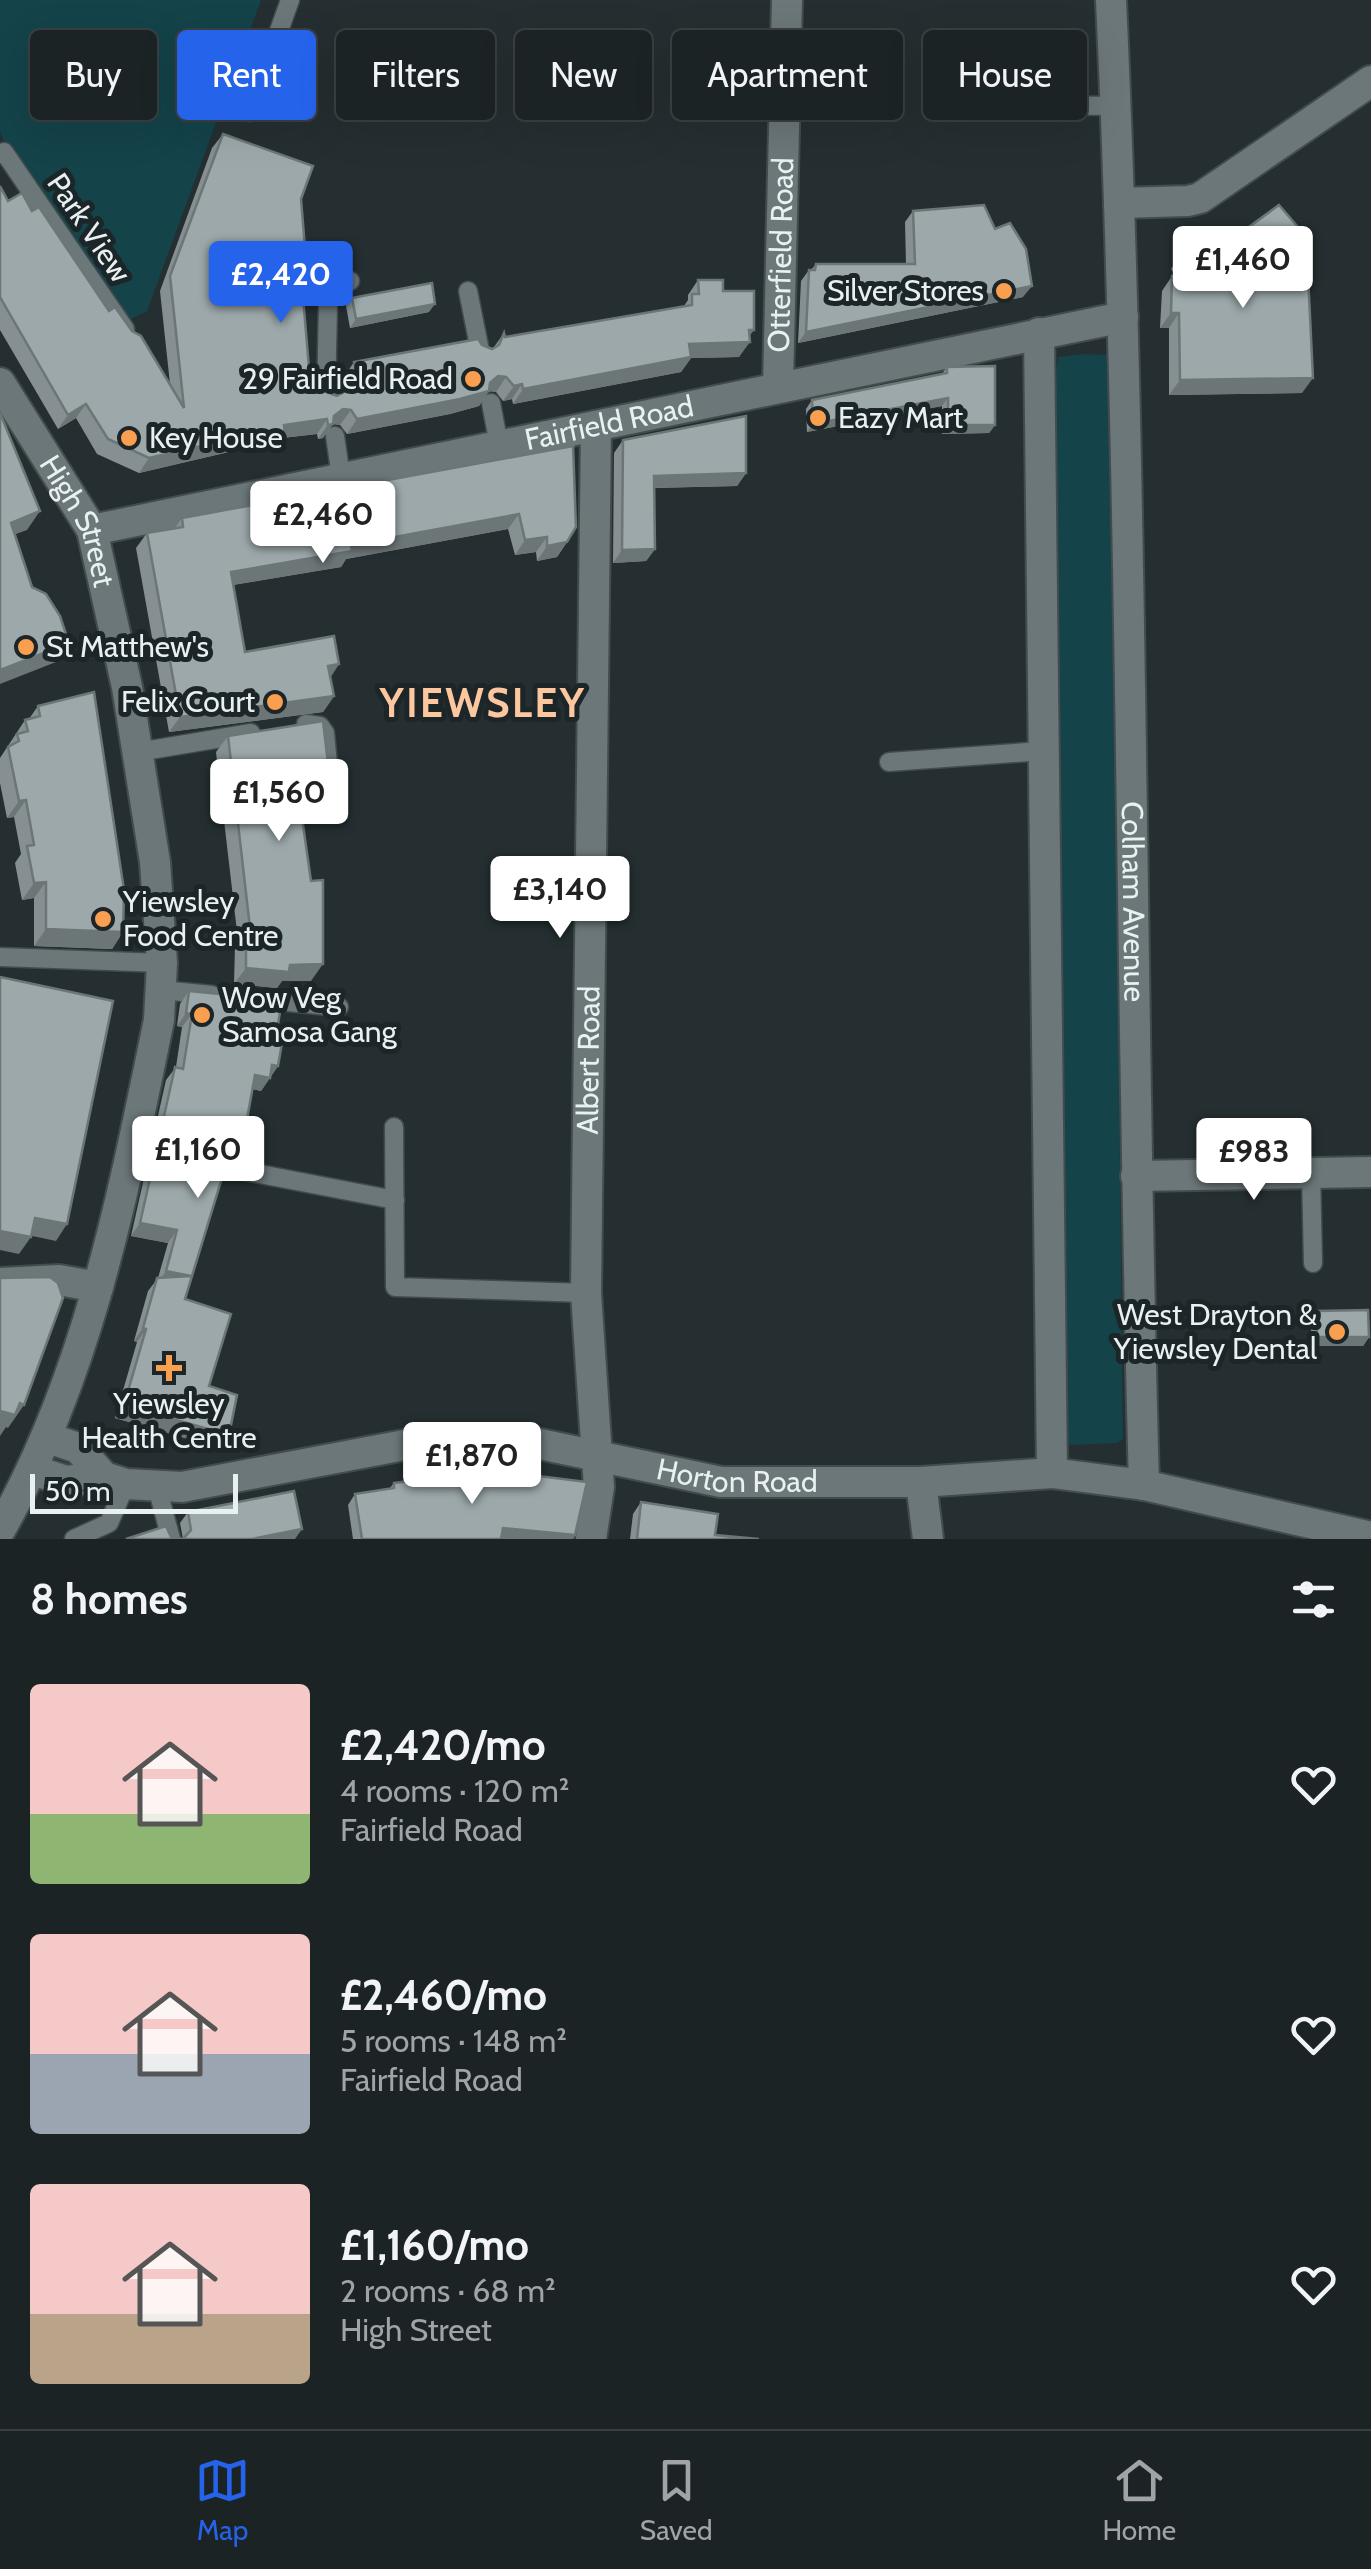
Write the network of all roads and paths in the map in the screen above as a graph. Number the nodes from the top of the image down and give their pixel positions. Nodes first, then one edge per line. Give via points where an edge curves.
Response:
1 (290, 0) edge
2 (787, 0) edge
3 (1111, 0) edge
4 (279, 30) edge
5 (1371, 81) edge
6 (1087, 106) edge
7 (1116, 106) junction
8 (0, 154) edge
9 (1119, 202) junction
10 (350, 281) dead end
11 (468, 290) dead end
12 (1123, 318) junction
13 (1040, 333) junction
14 (131, 338) edge
15 (480, 351) edge
16 (778, 387) junction
17 (2, 391) edge
18 (326, 398) edge
19 (490, 403) edge
20 (596, 426) junction
21 (334, 436) edge
22 (499, 445) junction
23 (342, 477) junction
24 (92, 530) junction
25 (1042, 751) junction
26 (138, 752) junction
27 (889, 762) dead end
28 (332, 808) edge
29 (0, 958) edge
30 (162, 977) junction
31 (221, 996) edge
32 (241, 998) edge
33 (340, 1006) dead end
34 (394, 1127) dead end
35 (244, 1170) dead end
36 (1311, 1172) junction
37 (1371, 1172) edge
38 (1136, 1176) junction
39 (395, 1200) junction
40 (1313, 1263) dead end
41 (0, 1283) edge
42 (98, 1287) junction
43 (586, 1293) junction
44 (48, 1438) junction
45 (598, 1455) junction
46 (1052, 1474) junction
47 (28, 1480) junction
48 (921, 1482) junction
49 (129, 1483) junction
50 (1144, 1485) junction
51 (0, 1530) edge
52 (1326, 1534) edge
53 (1371, 1537) edge
54 (171, 1538) edge
55 (74, 1539) edge
56 (590, 1539) edge
57 (928, 1539) edge

1 - 4 lane
2 - 16 street, Otterfield Road
3 - 7 street, Colham Avenue
5 - 9 street via 1200,198
6 - 7 lane
7 - 9 street, Colham Avenue
8 - 14 lane, Park View
9 - 12 street, Colham Avenue
10 - 18 lane via 330,293
11 - 15 lane
12 - 13 street, Fairfield Road
12 - 38 street, Colham Avenue
13 - 16 street, Fairfield Road
13 - 25 street
16 - 20 street, Fairfield Road
17 - 24 street, High Street
19 - 22 lane
20 - 22 street, Fairfield Road
20 - 43 street, Albert Road
21 - 23 lane
22 - 23 street, Fairfield Road
23 - 24 street, Fairfield Road
24 - 26 street, High Street
25 - 27 lane
25 - 46 street
26 - 28 lane via 309,724 323,730
26 - 30 street, High Street via 155,862
29 - 30 lane
30 - 31 lane
30 - 42 street, High Street
32 - 33 lane
34 - 39 lane
35 - 39 lane
36 - 37 street
36 - 38 street
36 - 40 lane
38 - 50 street, Colham Avenue
39 - 43 lane via 395,1287
41 - 42 street via 59,1280
42 - 44 street, High Street
43 - 45 street, Albert Road
44 - 47 street, High Street
44 - 49 street via 78,1448
45 - 48 street, Horton Road via 722,1482
45 - 49 street, Horton Road via 530,1442 438,1442 198,1484
45 - 56 street, Albert Road
46 - 48 street, Horton Road
46 - 50 street, Horton Road
47 - 49 street, Horton Road
47 - 51 street, High Street
48 - 57 street
49 - 54 lane
49 - 55 lane via 109,1524
50 - 52 street, Horton Road
52 - 53 street, Horton Road

